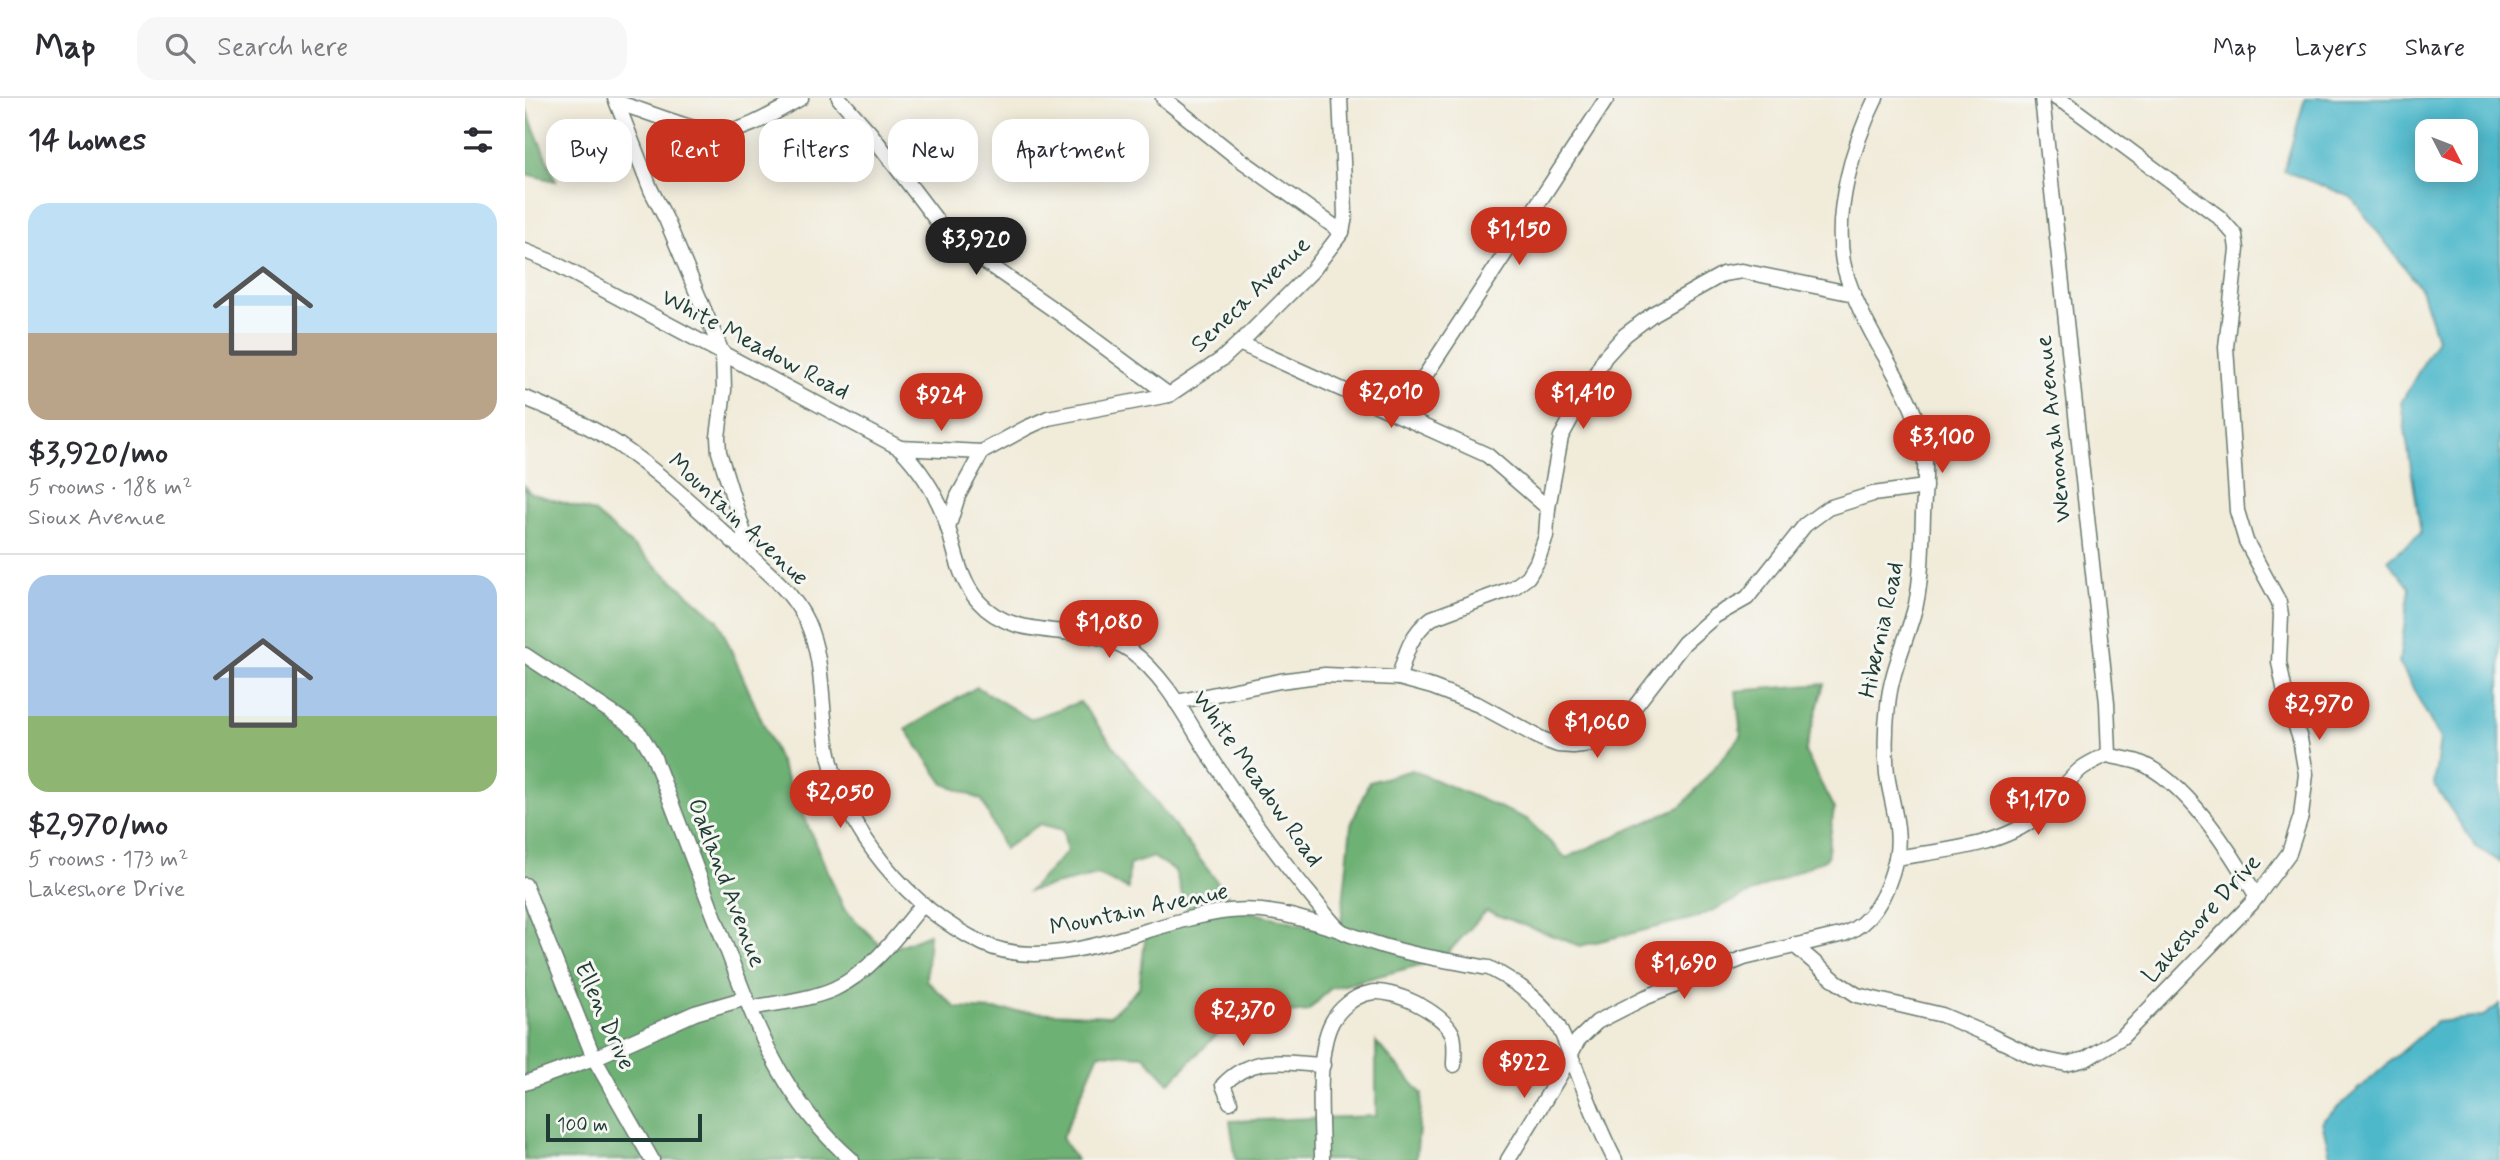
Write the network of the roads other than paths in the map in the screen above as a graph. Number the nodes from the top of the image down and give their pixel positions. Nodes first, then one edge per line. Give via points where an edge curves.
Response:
1 (801, 98) edge
2 (839, 98) edge
3 (1163, 98) edge
4 (1340, 98) edge
5 (1607, 98) edge
6 (1876, 98) edge
7 (1892, 98) edge
8 (2042, 98) edge
9 (2056, 98) edge
10 (617, 101) edge
11 (1342, 232) junction
12 (525, 251) edge
13 (1854, 295) junction
14 (1239, 343) junction
15 (723, 355) junction
16 (1169, 395) junction
17 (525, 398) edge
18 (1400, 414) junction
19 (900, 448) junction
20 (982, 452) junction
21 (1925, 487) junction
22 (1548, 508) junction
23 (948, 527) junction
24 (751, 558) junction
25 (525, 655) edge
26 (1399, 678) junction
27 (1177, 702) junction
28 (2109, 755) junction
29 (1896, 858) junction
30 (525, 886) edge
31 (2257, 897) junction
32 (923, 904) junction
33 (1340, 930) junction
34 (1794, 945) junction
35 (748, 1003) junction
36 (1570, 1055) junction
37 (594, 1058) junction
38 (1323, 1065) junction
39 (1454, 1065) dead end
40 (525, 1083) edge
41 (1230, 1102) dead end
42 (652, 1160) edge
43 (852, 1160) edge
44 (1322, 1160) edge
45 (1508, 1160) edge
46 (1615, 1160) edge

1 - 10 street via 719,133
2 - 16 street via 958,243
3 - 11 street
4 - 11 street, Seneca Avenue
5 - 18 street
6 - 7 street
6 - 13 street, Hibernia Road via 1852,158 1841,229 1843,262
8 - 28 street, Wenonah Avenue
9 - 31 street, Lakeshore Drive via 2219,217 2235,236 2226,347 2237,511 2246,541 2279,601 2279,662 2306,774 2301,816 2289,853
10 - 15 street
11 - 14 street, Seneca Avenue via 1313,270
12 - 15 street, White Meadow Road
13 - 21 street, Hibernia Road via 1920,426
13 - 22 street via 1741,271 1723,274 1654,313 1625,335 1589,382 1561,437
14 - 16 street, Seneca Avenue
14 - 18 street
15 - 19 street, White Meadow Road
15 - 24 street via 719,452
16 - 20 street, Seneca Avenue via 1048,418
17 - 24 street, Mountain Avenue via 615,442
18 - 22 street via 1487,454
19 - 20 street
19 - 23 street, White Meadow Road via 925,477
20 - 23 street via 958,496
21 - 26 street via 1873,494 1828,508 1805,525 1747,598 1684,643 1633,709 1602,740 1582,746 1558,745 1479,705
21 - 29 street, Hibernia Road via 1916,603 1891,680 1888,706 1887,773 1899,842
22 - 26 street via 1546,536 1528,577 1513,588 1422,625 1407,648
23 - 27 street, White Meadow Road via 963,579 980,604 1008,622 1086,635 1129,650
24 - 32 street, Mountain Avenue via 782,586 807,622 818,662 833,769 861,835
25 - 35 street, Oakland Avenue via 641,734
26 - 27 street via 1325,676
27 - 33 street, White Meadow Road via 1273,851
28 - 29 street via 2081,768 2056,800 2017,828 1959,848
28 - 31 street via 2140,763 2177,789 2221,839
29 - 34 street via 1878,906 1859,929
30 - 37 street, Ellen Drive
31 - 34 street, Lakeshore Drive via 2122,1037 2085,1059 2066,1064 2036,1058 1942,1015 1857,995
32 - 33 street, Mountain Avenue via 983,943 1038,954 1084,948 1170,922 1233,910 1275,911
32 - 35 street via 896,938 834,989
33 - 36 street, White Meadow Road via 1385,948 1489,968 1503,975 1557,1025
34 - 36 street via 1744,958 1632,1004 1588,1028
35 - 37 street via 695,1013
35 - 43 street, Oakland Avenue via 792,1095
36 - 45 street
36 - 46 street, White Meadow Road
37 - 40 street
37 - 42 street, Ellen Drive
38 - 39 street via 1326,1036 1339,1011 1370,992 1398,996 1442,1019 1454,1034
38 - 41 street via 1248,1065 1223,1084
38 - 44 street

